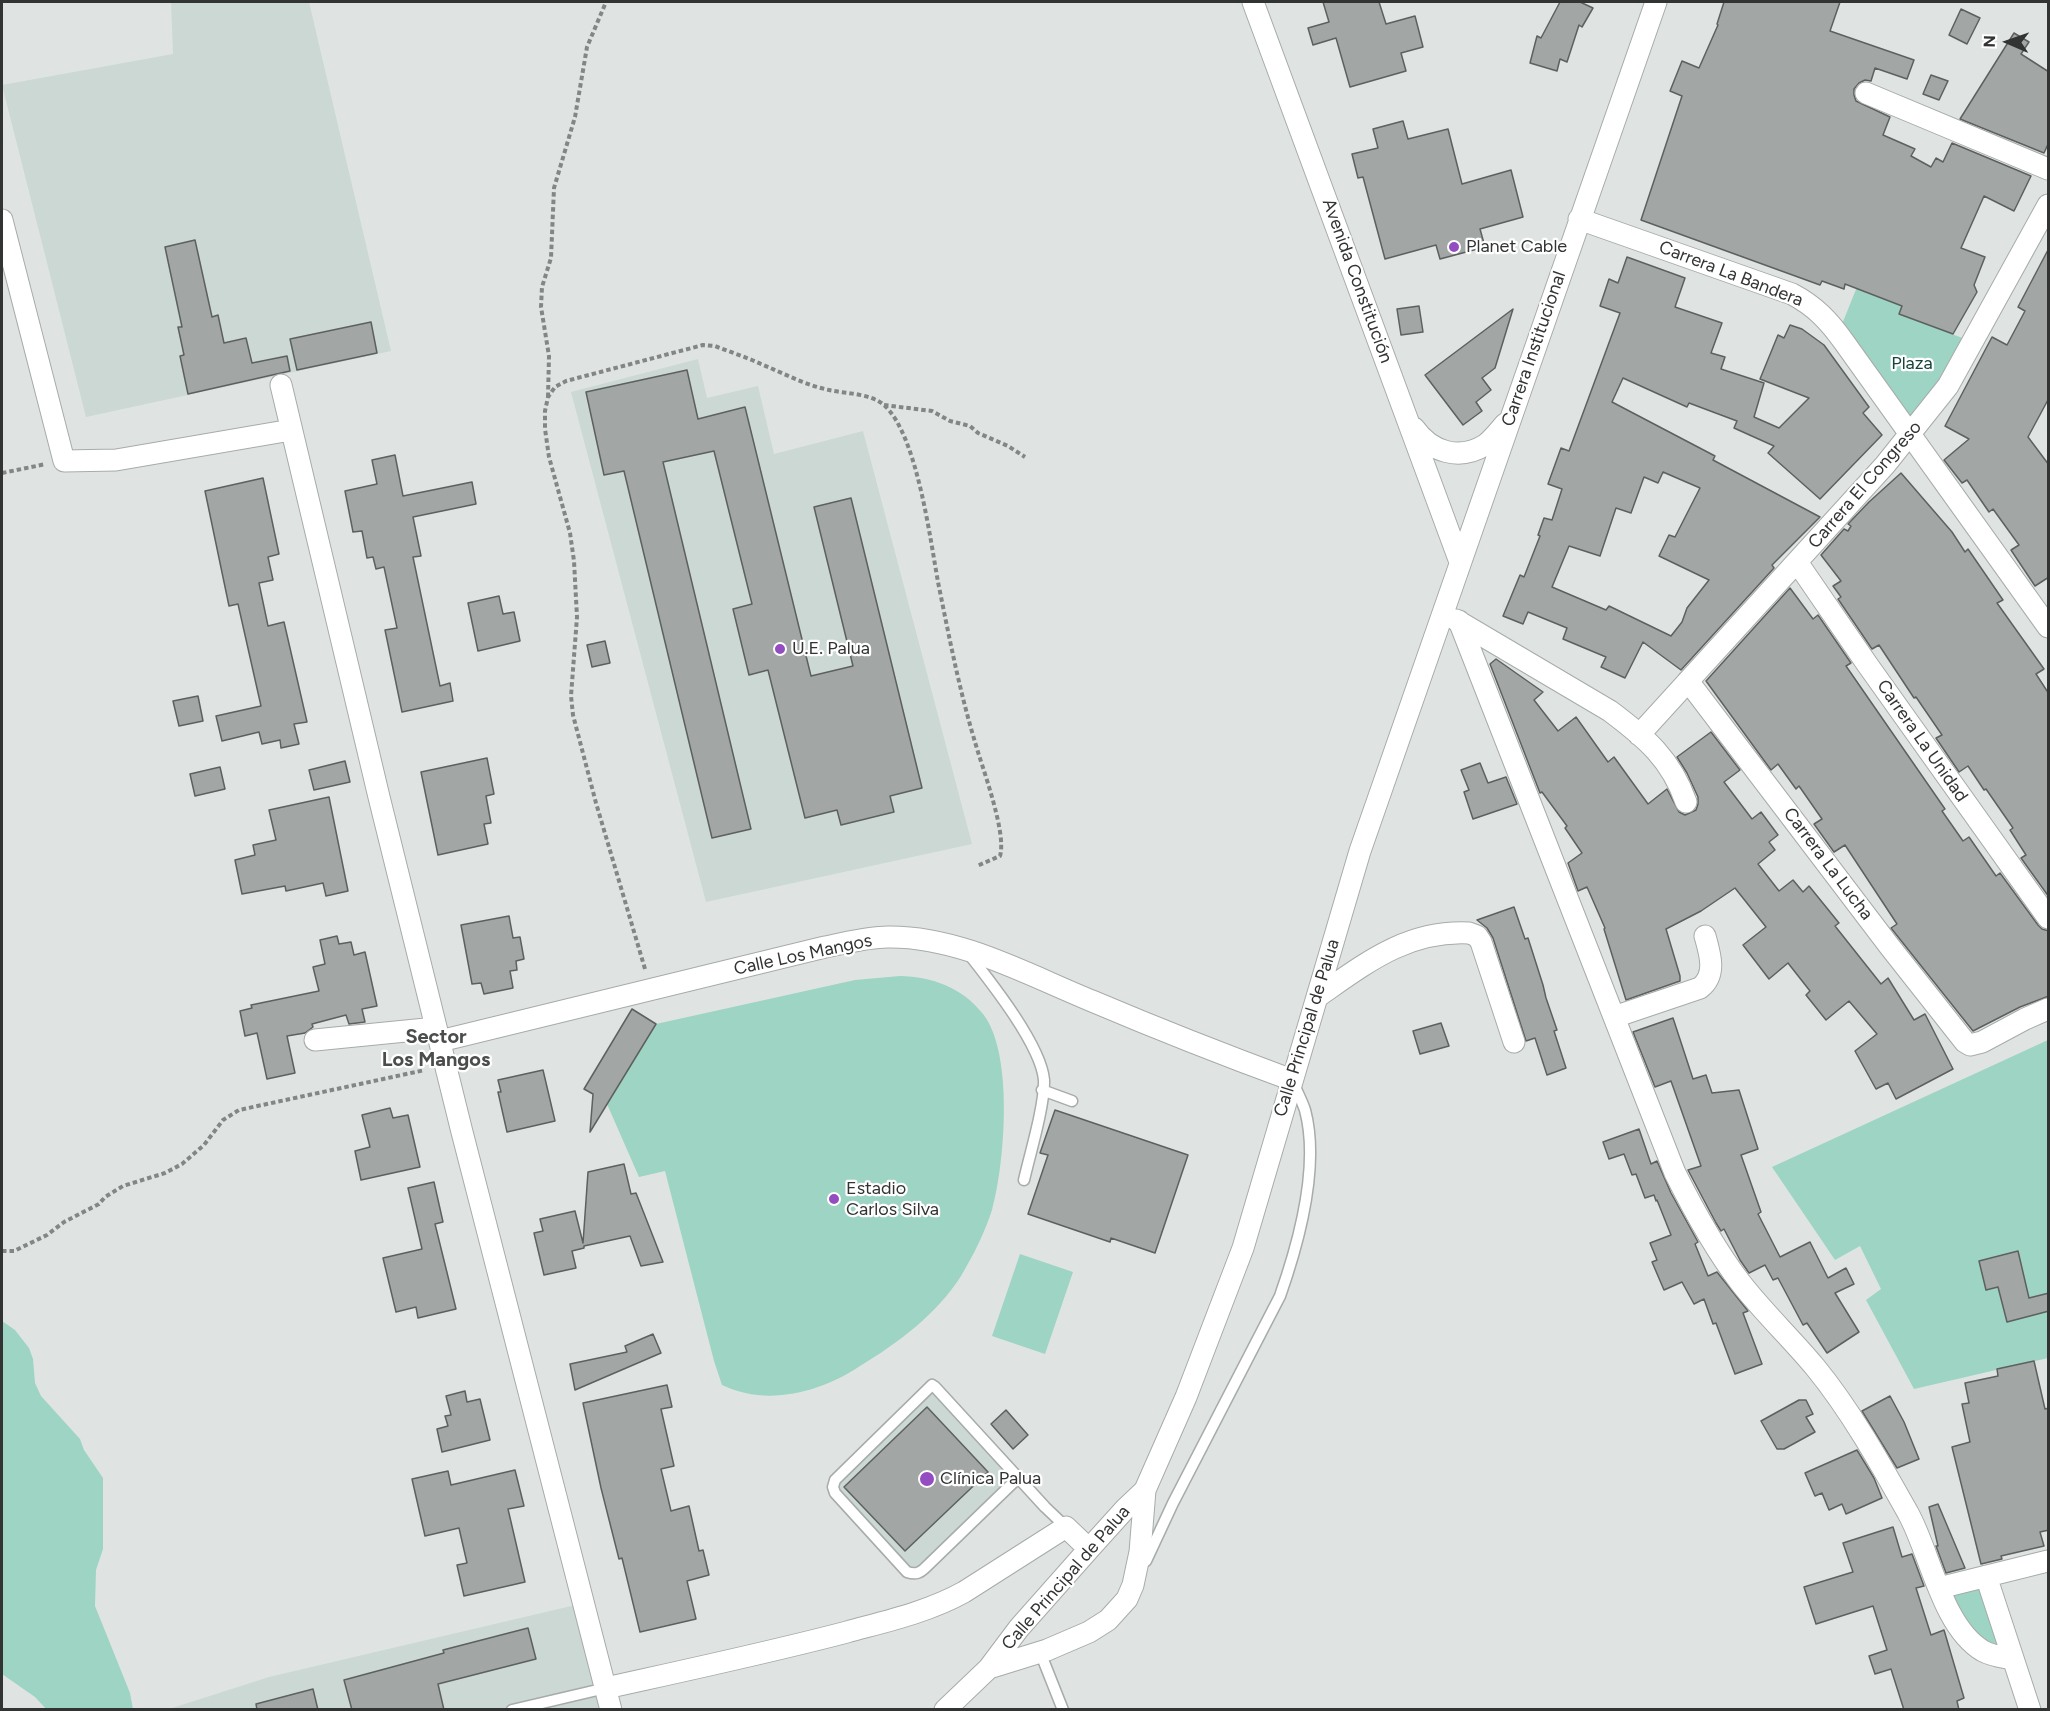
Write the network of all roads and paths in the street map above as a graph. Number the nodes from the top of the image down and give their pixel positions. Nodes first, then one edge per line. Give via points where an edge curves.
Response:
1 (606, 2) edge
2 (1253, 2) edge
3 (1656, 2) edge
4 (1866, 93) dead end
5 (2049, 169) edge
6 (2049, 204) edge
7 (1579, 219) junction
8 (2, 220) edge
9 (281, 385) dead end
10 (548, 398) junction
11 (883, 405) junction
12 (1408, 419) junction
13 (1509, 420) junction
14 (291, 430) junction
15 (1910, 434) junction
16 (1025, 457) dead end
17 (64, 461) junction
18 (2, 473) edge
19 (1460, 562) junction
20 (1797, 562) junction
21 (1450, 617) junction
22 (2049, 627) edge
23 (1688, 681) junction
24 (1639, 735) junction
25 (1686, 802) dead end
26 (976, 866) dead end
27 (2049, 918) edge
28 (1705, 936) dead end
29 (966, 950) junction
30 (651, 990) junction
31 (1317, 997) junction
32 (2049, 1009) edge
33 (1614, 1017) junction
34 (438, 1034) junction
35 (315, 1040) dead end
36 (1514, 1042) dead end
37 (446, 1066) junction
38 (1292, 1080) junction
39 (1042, 1090) junction
40 (1072, 1101) dead end
41 (1024, 1180) dead end
42 (2, 1251) edge
43 (1018, 1478) junction
44 (1145, 1490) junction
45 (1066, 1527) junction
46 (1089, 1549) junction
47 (2049, 1561) edge
48 (1986, 1576) junction
49 (1939, 1588) junction
50 (1128, 1599) junction
51 (1040, 1652) junction
52 (2013, 1659) junction
53 (989, 1668) junction
54 (606, 1688) junction
55 (512, 1710) edge
56 (611, 1710) edge
57 (945, 1710) edge
58 (1063, 1710) edge
59 (2030, 1710) edge

1 - 10 path via 588,47 575,117 554,188 551,258 542,287 541,307 549,356
2 - 12 street, Avenida Constitución
3 - 7 street, Carrera Institucional
4 - 5 street
6 - 15 street, Carrera El Congreso via 1948,386
7 - 13 street, Carrera Institucional
7 - 15 street, Carrera La Bandera via 1758,281 1809,303 1838,334
8 - 17 street
9 - 14 street
10 - 11 path via 555,387 566,381 703,345 715,346 812,385
10 - 30 path via 545,429 549,457 574,561 577,617 571,679 573,715
11 - 16 path via 932,411 970,426
11 - 26 path via 901,428 910,452 965,710 996,813 1003,848 1000,855
12 - 13 street via 1431,447 1456,453 1487,444
12 - 19 street, Avenida Constitución
13 - 19 street, Carrera Institucional
14 - 17 street via 116,460
14 - 34 street
15 - 20 street, Carrera El Congreso
15 - 22 street, Carrera La Bandera
17 - 18 path
19 - 21 street, Calle Principal de Palua
20 - 23 street, Carrera El Congreso
20 - 27 street, Carrera La Unidad
21 - 24 street via 1610,711
21 - 31 street, Calle Principal de Palua via 1353,874
21 - 33 street
23 - 24 street, Carrera El Congreso
23 - 32 street, Carrera La Lucha via 1965,1042 1982,1042
24 - 25 street via 1661,755 1678,780
28 - 33 street via 1712,962 1706,983
29 - 30 street, Calle Los Mangos via 914,939 868,939
29 - 38 street, Calle Los Mangos
29 - 39 lane via 1021,1026 1040,1063
30 - 34 street, Calle Los Mangos
31 - 36 street via 1370,959 1399,946 1422,937 1469,933 1481,942
31 - 38 street, Calle Principal de Palua
33 - 49 street via 1675,1173 1700,1223 1740,1282 1814,1366 1855,1424 1909,1514
34 - 35 street, Calle Los Mangos
34 - 37 street
37 - 42 path via 240,1110 223,1120 204,1145 182,1164 123,1186 47,1235 14,1251
37 - 54 street
38 - 44 street, Calle Principal de Palua via 1243,1248 1186,1398
38 - 50 lane via 1305,1109 1309,1143 1308,1179 1290,1269
39 - 40 lane
39 - 41 lane
43 - 43 lane via 920,1573 913,1574 907,1572 833,1487 835,1480 932,1385
43 - 45 lane
44 - 46 street, Calle Principal de Palua
44 - 50 street, Calle Principal de Palua via 1140,1552
45 - 46 street
45 - 54 street via 964,1592 922,1611 793,1647
46 - 53 street, Calle Principal de Palua
47 - 48 street
48 - 49 street
48 - 52 street
49 - 52 street via 1970,1640 1982,1650
50 - 51 street, Calle Principal de Palua via 1108,1620 1089,1632
51 - 53 street, Calle Principal de Palua
51 - 58 lane
52 - 59 street
53 - 57 street, Calle Principal de Palua
54 - 55 lane
54 - 56 street

